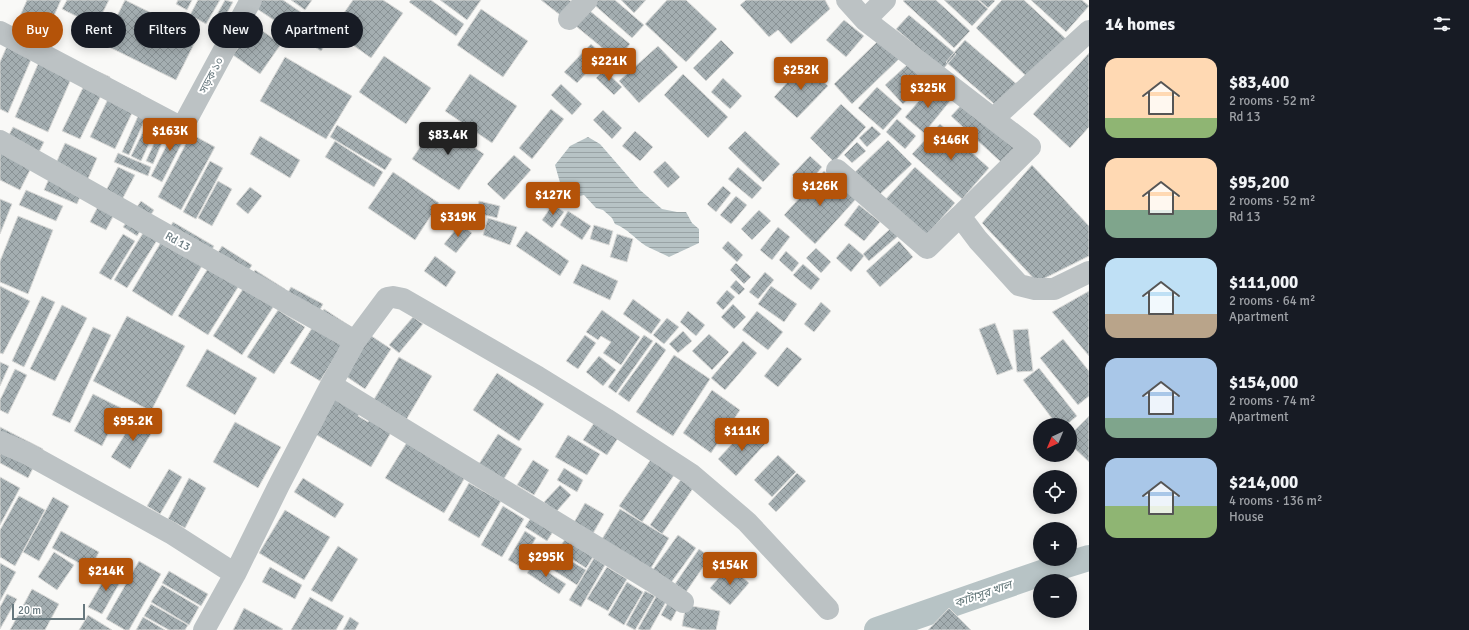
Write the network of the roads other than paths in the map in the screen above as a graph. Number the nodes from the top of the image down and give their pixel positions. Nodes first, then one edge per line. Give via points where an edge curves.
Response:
1 (251, 0) edge
2 (587, 0) edge
3 (847, 0) edge
4 (885, 0) edge
5 (569, 19) dead end
6 (865, 20) junction
7 (1089, 31) edge
8 (0, 32) edge
9 (994, 118) junction
10 (0, 141) edge
11 (837, 170) dead end
12 (960, 216) junction
13 (1089, 272) edge
14 (355, 341) junction
15 (331, 385) junction
16 (0, 442) edge
17 (235, 574) junction
18 (683, 602) dead end
19 (828, 609) dead end
20 (204, 630) edge

1 - 8 street, সড়ক ১০ via 182,128
2 - 5 street
3 - 6 street
4 - 6 street
6 - 9 street
7 - 9 street
9 - 12 street via 1030,147
10 - 14 street, Rd 13
11 - 12 street via 927,248
12 - 13 street via 1019,285 1035,290 1054,289
14 - 15 street
14 - 19 street via 387,298 403,299 538,377 692,475 747,522
15 - 17 street
15 - 18 street
16 - 17 street via 171,533
17 - 20 street

